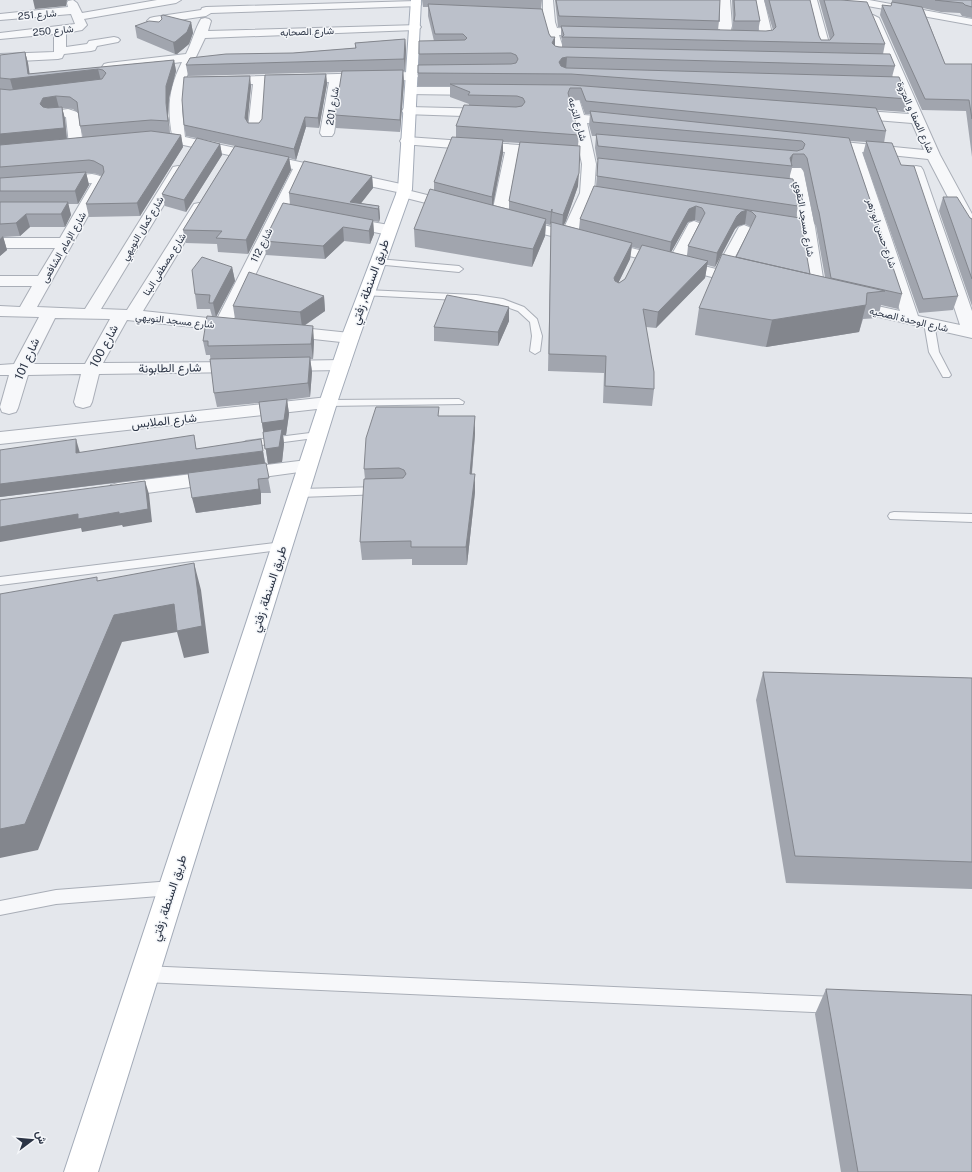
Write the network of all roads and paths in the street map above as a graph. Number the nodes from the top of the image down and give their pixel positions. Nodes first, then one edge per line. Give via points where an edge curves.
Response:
1 (176, 0) edge
2 (548, 0) edge
3 (725, 0) edge
4 (760, 0) edge
5 (812, 0) edge
6 (851, 0) edge
7 (866, 3) junction
8 (124, 4) edge
9 (205, 8) edge
10 (75, 10) junction
11 (417, 11) edge
12 (0, 17) edge
13 (547, 21) junction
14 (972, 21) edge
15 (680, 25) edge
16 (597, 28) edge
17 (60, 30) junction
18 (157, 30) edge
19 (725, 31) junction
20 (200, 35) junction
21 (0, 36) edge
22 (685, 36) edge
23 (112, 45) dead end
24 (824, 47) edge
25 (60, 51) junction
26 (32, 57) junction
27 (190, 57) junction
28 (0, 58) edge
29 (877, 60) edge
30 (892, 61) junction
31 (92, 69) edge
32 (31, 72) edge
33 (566, 75) junction
34 (581, 75) edge
35 (336, 79) junction
36 (259, 81) junction
37 (179, 82) junction
38 (888, 83) edge
39 (414, 84) junction
40 (902, 84) junction
41 (490, 92) edge
42 (556, 92) edge
43 (570, 92) junction
44 (586, 93) edge
45 (501, 113) edge
46 (838, 113) edge
47 (52, 115) edge
48 (579, 118) junction
49 (918, 119) junction
50 (634, 124) edge
51 (255, 129) edge
52 (328, 133) dead end
53 (138, 140) edge
54 (179, 140) junction
55 (408, 141) junction
56 (585, 141) junction
57 (600, 142) edge
58 (194, 143) junction
59 (857, 143) junction
60 (92, 144) edge
61 (76, 145) junction
62 (61, 146) edge
63 (514, 149) junction
64 (233, 151) junction
65 (558, 152) edge
66 (573, 153) edge
67 (933, 155) junction
68 (778, 158) edge
69 (589, 159) junction
70 (794, 159) junction
71 (225, 164) edge
72 (605, 165) edge
73 (300, 166) junction
74 (916, 170) edge
75 (753, 182) edge
76 (0, 186) edge
77 (799, 188) junction
78 (404, 191) junction
79 (587, 193) junction
80 (602, 195) edge
81 (205, 197) edge
82 (484, 214) junction
83 (331, 219) edge
84 (694, 226) dead end
85 (807, 227) junction
86 (972, 228) edge
87 (390, 230) junction
88 (568, 236) junction
89 (0, 243) edge
90 (65, 243) junction
91 (378, 262) junction
92 (674, 264) junction
93 (459, 269) dead end
94 (721, 275) junction
95 (0, 281) edge
96 (43, 281) junction
97 (758, 284) edge
98 (366, 293) junction
99 (810, 296) joint
100 (26, 311) junction
101 (0, 312) edge
102 (50, 312) junction
103 (90, 314) junction
104 (127, 315) junction
105 (911, 319) junction
106 (929, 323) junction
107 (222, 325) junction
108 (971, 333) edge
109 (350, 338) junction
110 (535, 351) dead end
111 (341, 366) junction
112 (91, 369) junction
113 (0, 370) edge
114 (20, 370) junction
115 (946, 375) dead end
116 (83, 402) dead end
117 (459, 402) dead end
118 (328, 403) junction
119 (9, 408) dead end
120 (318, 435) junction
121 (0, 438) edge
122 (244, 445) edge
123 (307, 466) junction
124 (393, 491) edge
125 (102, 492) edge
126 (300, 493) junction
127 (894, 516) dead end
128 (972, 518) edge
129 (283, 546) junction
130 (0, 580) edge
131 (172, 888) junction
132 (0, 908) edge
133 (144, 974) junction
134 (853, 1006) edge
135 (81, 1172) edge

1 - 8 street, شارع 251
2 - 13 street, شارع الترعه
3 - 19 street
4 - 19 street via 767,38
5 - 24 street
6 - 7 street
7 - 14 street via 926,9
7 - 30 street, شارع الصفا و المروة
8 - 10 street, شارع 251
9 - 11 street
9 - 18 street via 154,20
9 - 20 street via 205,23
10 - 12 street, شارع 251
10 - 17 street, شارع 250 via 80,27
11 - 20 street, شارع الصحابه via 369,20
11 - 39 main road, طريق السنطة, زفتي
13 - 16 street
13 - 33 street, شارع الترعه via 565,54
15 - 19 street
17 - 21 street, شارع 250
17 - 25 street
19 - 22 street
20 - 27 street
23 - 25 street via 90,52 87,48
25 - 26 street via 55,56
26 - 28 street
26 - 32 street
27 - 31 street
27 - 37 street
29 - 30 street
30 - 40 street, شارع الصفا و المروة
33 - 34 street
33 - 43 street, شارع الترعه
35 - 36 street
35 - 39 street
35 - 52 street, شارع 201
36 - 37 street
36 - 51 street
37 - 54 street via 176,101
38 - 40 street
39 - 41 street
39 - 45 street
39 - 55 main road, طريق السنطة, زفتي
40 - 49 street, شارع الصفا و المروة
42 - 43 street
43 - 44 street
43 - 48 street, شارع الترعه
46 - 49 street via 852,109
47 - 61 street via 72,115
48 - 50 street
48 - 56 street, شارع الترعه
49 - 67 street, شارع الصفا و المروة
53 - 54 street
54 - 58 street
55 - 63 street
55 - 78 main road, طريق السنطة, زفتي
56 - 57 street
56 - 69 street, شارع الترعه
58 - 64 street
58 - 103 street, شارع كمال النويهي
59 - 67 street
59 - 70 street, شارع مسجد التقوي via 783,139
59 - 105 street, شارع حسن ابو زهر
60 - 61 street
61 - 62 street
63 - 65 street
63 - 82 street
64 - 71 street
64 - 73 street
66 - 69 street
67 - 86 street, شارع الصفا و المروة
68 - 70 street
69 - 72 street
69 - 79 street, شارع الترعه
70 - 77 street, شارع مسجد التقوي
73 - 78 street
73 - 107 street, شارع 112 via 286,211
74 - 108 street
75 - 77 street
76 - 90 street, شارع الإمام الشافعى via 92,178 99,181 77,210
77 - 85 street, شارع مسجد التقوي
78 - 82 street
78 - 87 main road, طريق السنطة, زفتي
79 - 80 street
79 - 88 street, شارع الترعه
81 - 104 street, شارع مصطفى البنا
82 - 88 street
83 - 87 street
84 - 92 street
85 - 94 street via 750,221
85 - 99 street, شارع مسجد التقوي
87 - 91 main road, طريق السنطة, زفتي
88 - 92 street via 636,260
89 - 90 street
90 - 96 street, شارع الإمام الشافعى
91 - 93 lane
91 - 98 main road, طريق السنطة, زفتي
92 - 94 street
94 - 97 street
95 - 96 street
96 - 100 street, شارع الإمام الشافعى
98 - 109 main road, طريق السنطة, زفتي
98 - 110 lane via 500,301 521,309 534,321 537,336
99 - 105 street, شارع الوحدة الصحيه
100 - 101 street, شارع مسجد النويهي
100 - 102 street, شارع مسجد النويهي
102 - 103 street, شارع مسجد النويهي
102 - 114 street, شارع 101
103 - 104 street, شارع مسجد النويهي
104 - 107 street, شارع مسجد النويهي
104 - 112 street, شارع 100
105 - 106 street, شارع الوحدة الصحيه
106 - 108 street, شارع الوحدة الصحيه
106 - 115 lane via 934,352
107 - 109 street, شارع مسجد النويهي
109 - 111 main road, طريق السنطة, زفتي
111 - 112 street, شارع الطابونة
111 - 118 main road, طريق السنطة, زفتي
112 - 114 street, شارع الطابونة
112 - 116 street, شارع 100
113 - 114 street, شارع الطابونة
114 - 119 street, شارع 101
117 - 118 lane
118 - 120 main road, طريق السنطة, زفتي
118 - 121 street, شارع الملابس
120 - 122 lane
120 - 123 main road, طريق السنطة, زفتي
123 - 125 street
123 - 126 main road, طريق السنطة, زفتي
124 - 126 lane
126 - 129 main road, طريق السنطة, زفتي
127 - 128 lane
129 - 130 lane
129 - 131 main road, طريق السنطة, زفتي
131 - 132 lane via 56,897
131 - 133 main road, طريق السنطة, زفتي
133 - 134 lane
133 - 135 main road, طريق السنطة, زفتي

